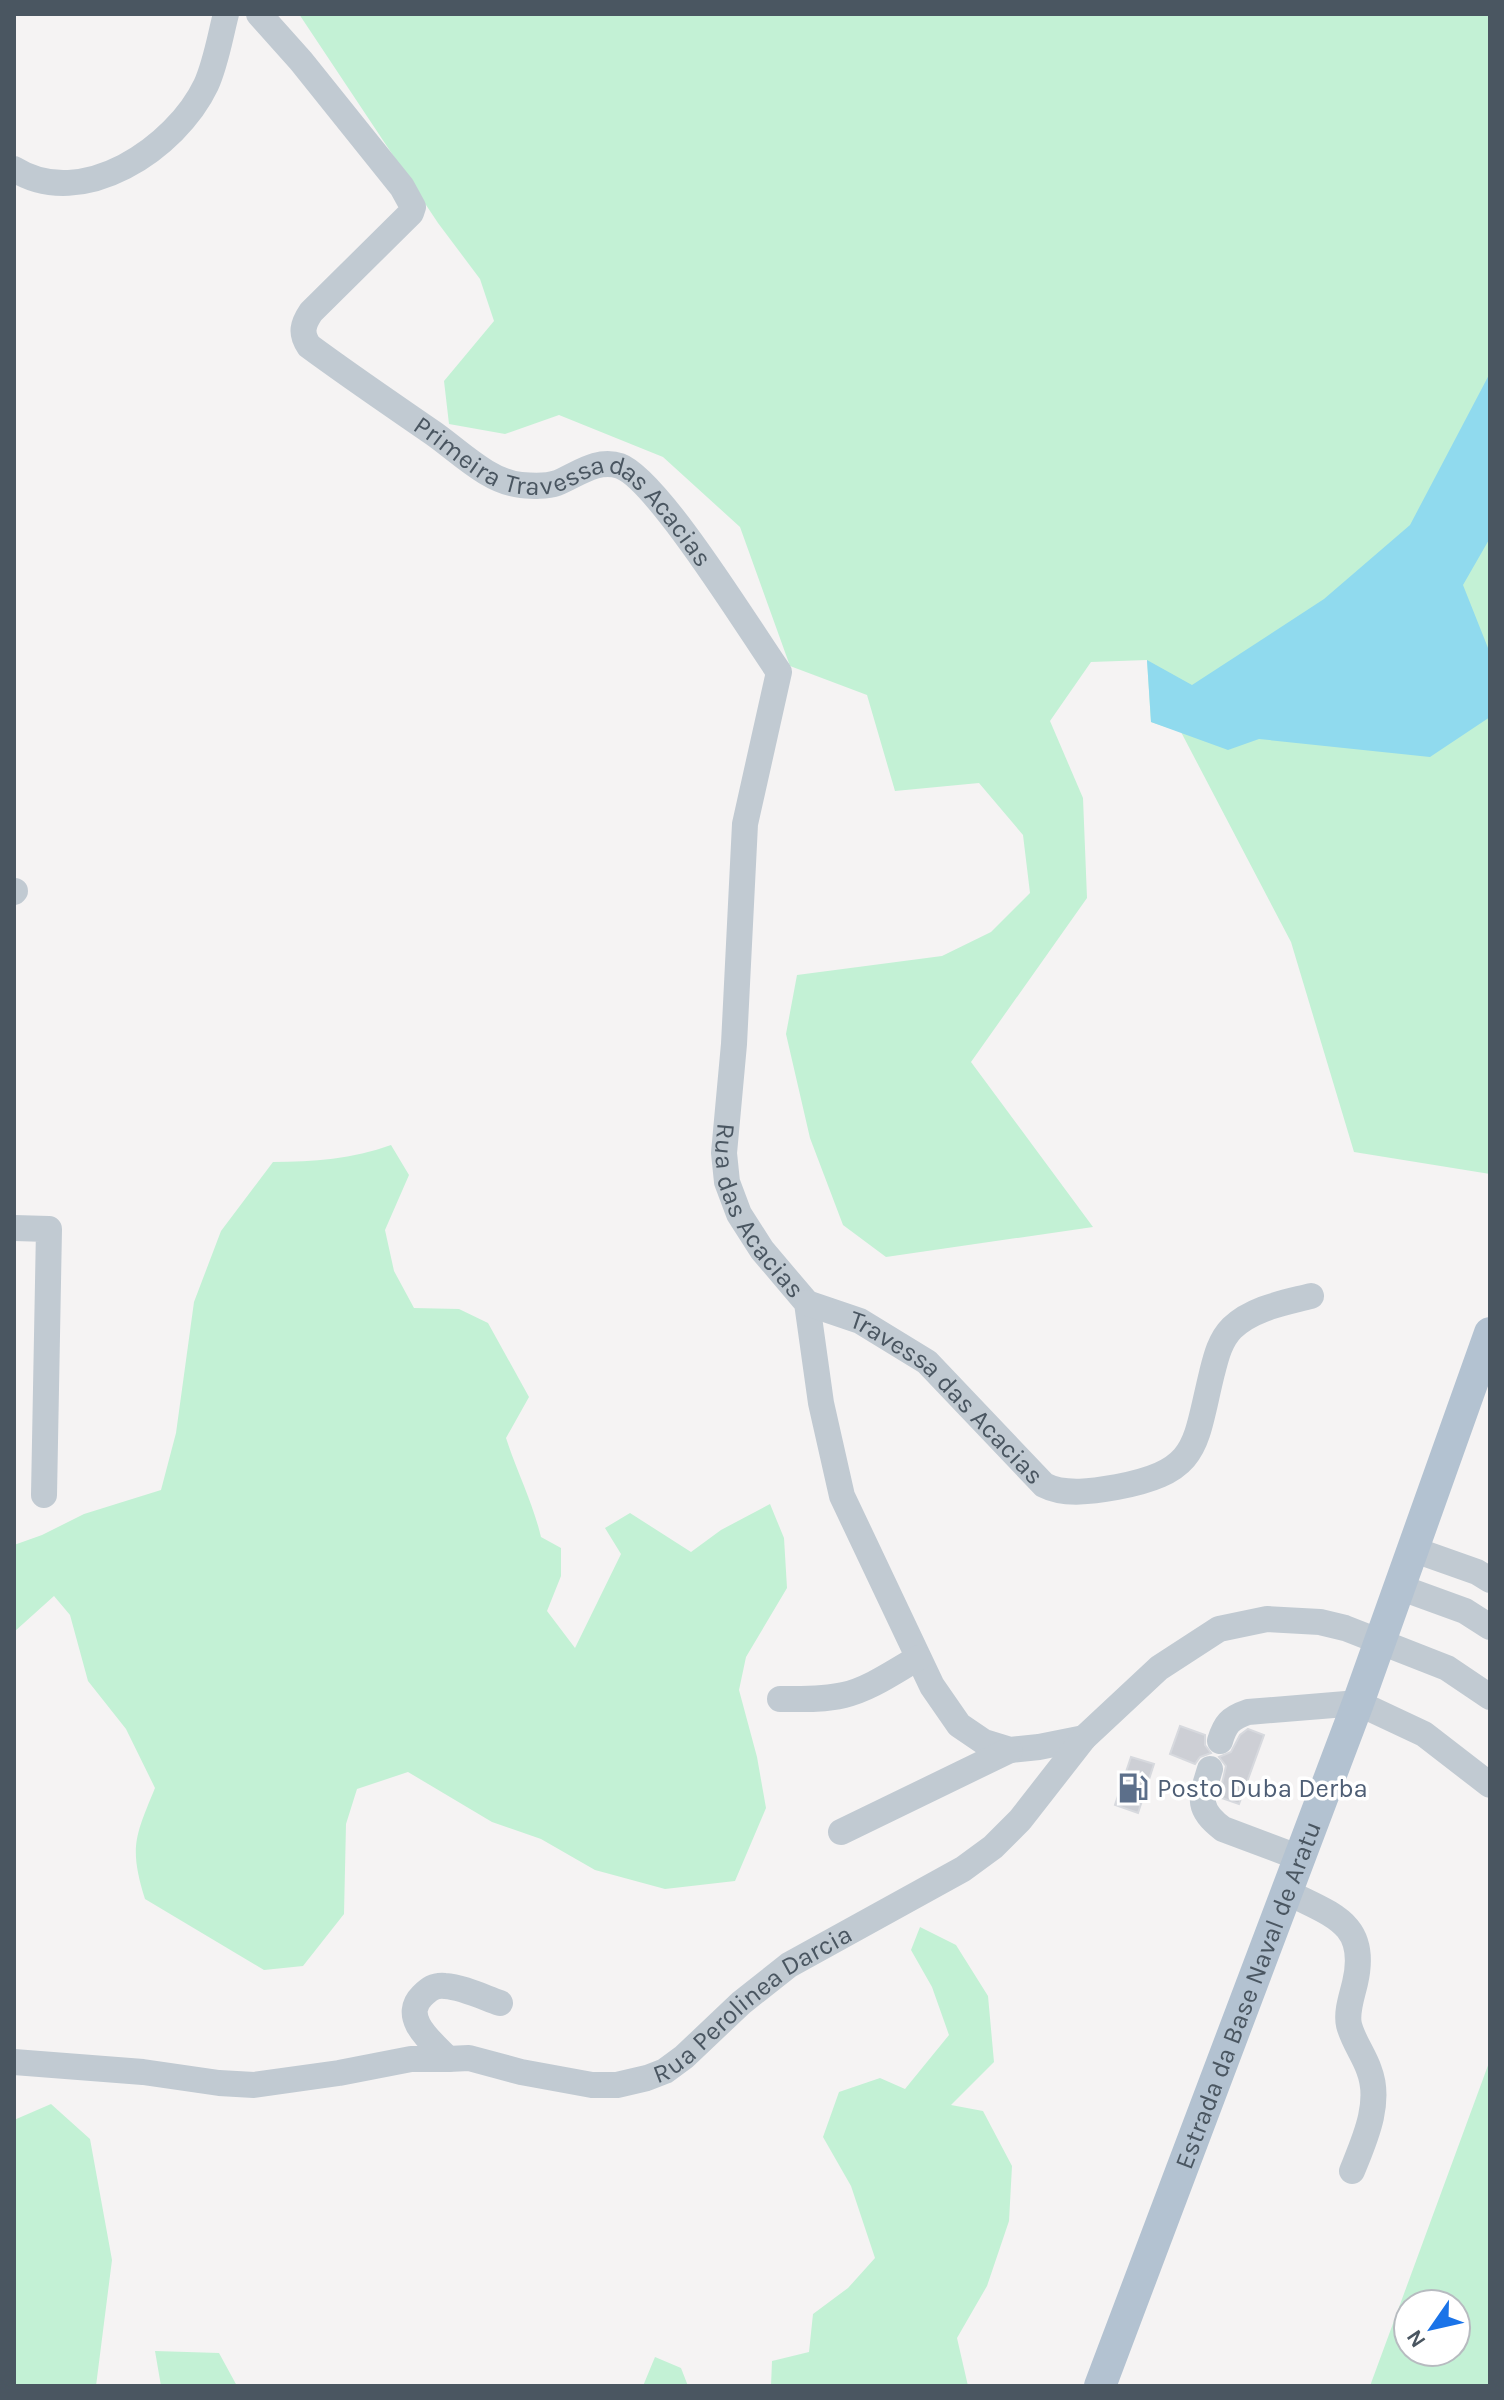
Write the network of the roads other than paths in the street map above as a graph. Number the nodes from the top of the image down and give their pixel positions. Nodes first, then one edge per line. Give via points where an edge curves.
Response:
1 (226, 14) edge
2 (259, 14) edge
3 (14, 169) edge
4 (779, 672) joint
5 (14, 1228) edge
6 (1311, 1296) dead end
7 (807, 1303) junction
8 (1490, 1333) edge
9 (44, 1495) dead end
10 (1412, 1549) junction
11 (1490, 1580) edge
12 (1399, 1587) junction
13 (1490, 1627) edge
14 (1380, 1641) junction
15 (918, 1658) junction
16 (1490, 1697) edge
17 (780, 1699) dead end
18 (1358, 1703) junction
19 (1084, 1738) junction
20 (1220, 1741) dead end
21 (1010, 1750) junction
22 (1210, 1769) dead end
23 (1490, 1785) edge
24 (841, 1832) dead end
25 (1300, 1858) junction
26 (1287, 1892) junction
27 (500, 2003) dead end
28 (448, 2059) junction
29 (14, 2062) edge
30 (1352, 2171) dead end
31 (1100, 2386) edge

1 - 3 street via 207,83 168,138 136,161 91,180 43,181
2 - 4 street, Primeira Travessa das Acacias via 411,198 413,207 311,312 303,328 309,346 503,483 539,486 586,467 621,466 668,512
4 - 7 street, Rua das Acacias via 745,824 724,1153 727,1182 739,1214
5 - 9 street via 49,1229
6 - 7 street, Travessa das Acacias via 1265,1308 1232,1329 1218,1351 1196,1439 1181,1464 1134,1484 1070,1491 1044,1485 927,1362 860,1321
7 - 15 street, Rua das Acacias via 821,1403 842,1496
8 - 10 main road, Estrada da Base Naval de Aratu
10 - 11 street
10 - 12 main road, Estrada da Base Naval de Aratu
12 - 13 street via 1465,1611
12 - 14 main road, Estrada da Base Naval de Aratu
14 - 16 street, Rua Perolinea Darcia via 1447,1668
14 - 18 main road, Estrada da Base Naval de Aratu
14 - 19 street, Rua Perolinea Darcia via 1295,1619 1219,1629 1159,1668
15 - 17 street via 846,1695
15 - 21 street, Rua das Acacias via 959,1725 984,1742
18 - 20 street via 1248,1712 1225,1724
18 - 23 street via 1424,1734
18 - 25 main road, Estrada da Base Naval de Aratu
19 - 21 street, Rua das Acacias
19 - 28 street, Rua Perolinea Darcia via 993,1847 963,1869 789,1965 665,2071 617,2085 592,2085 469,2058
21 - 24 street
22 - 25 street via 1201,1796 1212,1821
25 - 26 main road, Estrada da Base Naval de Aratu
26 - 30 street via 1338,1918 1360,1956 1348,2023 1370,2072 1372,2113
26 - 31 main road, Estrada da Base Naval de Aratu
27 - 28 street via 446,1986 431,1987 417,2000 414,2018
28 - 29 street, Rua Perolinea Darcia via 411,2059 254,2085

